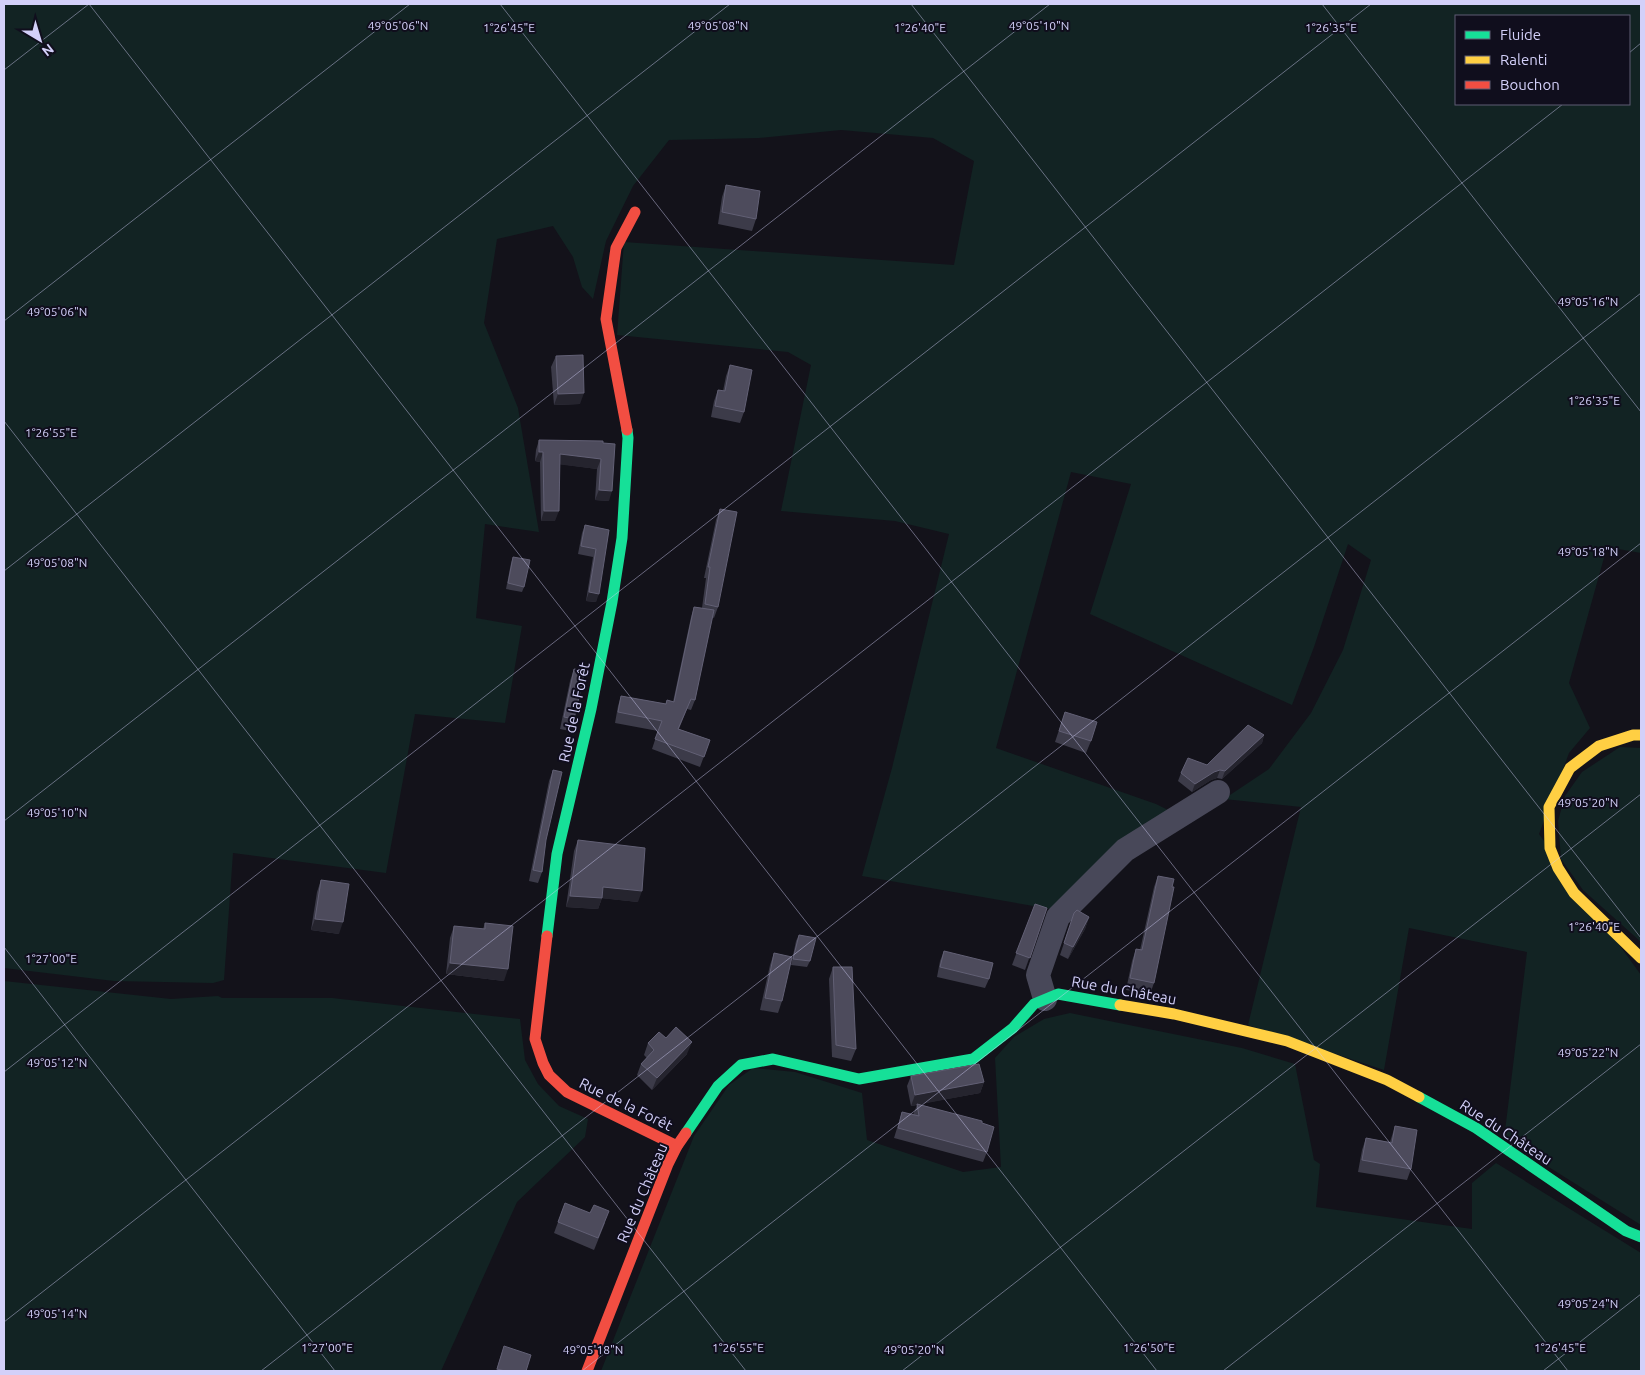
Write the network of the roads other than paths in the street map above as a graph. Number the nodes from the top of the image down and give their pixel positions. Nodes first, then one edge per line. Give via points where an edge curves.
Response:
1 (635, 212) dead end
2 (1641, 735) edge
3 (1218, 792) dead end
4 (1641, 958) edge
5 (1045, 999) junction
6 (677, 1146) junction
7 (1641, 1237) edge
8 (587, 1371) edge

1 - 6 street, Rue de la Forêt via 616,248 606,319 628,438 622,538 591,709 557,854 535,1039 553,1081 567,1092
2 - 4 street via 1599,746 1570,768 1549,807 1550,848 1558,868 1574,893
3 - 5 street via 1125,850 1058,917 1038,975
5 - 6 street, Rue du Château via 1034,1004 1013,1028 973,1059 859,1079 773,1059 741,1065 718,1086
5 - 7 street, Rue du Château via 1058,994 1174,1014 1287,1041 1388,1080 1476,1128 1626,1231
6 - 8 street, Rue du Château

